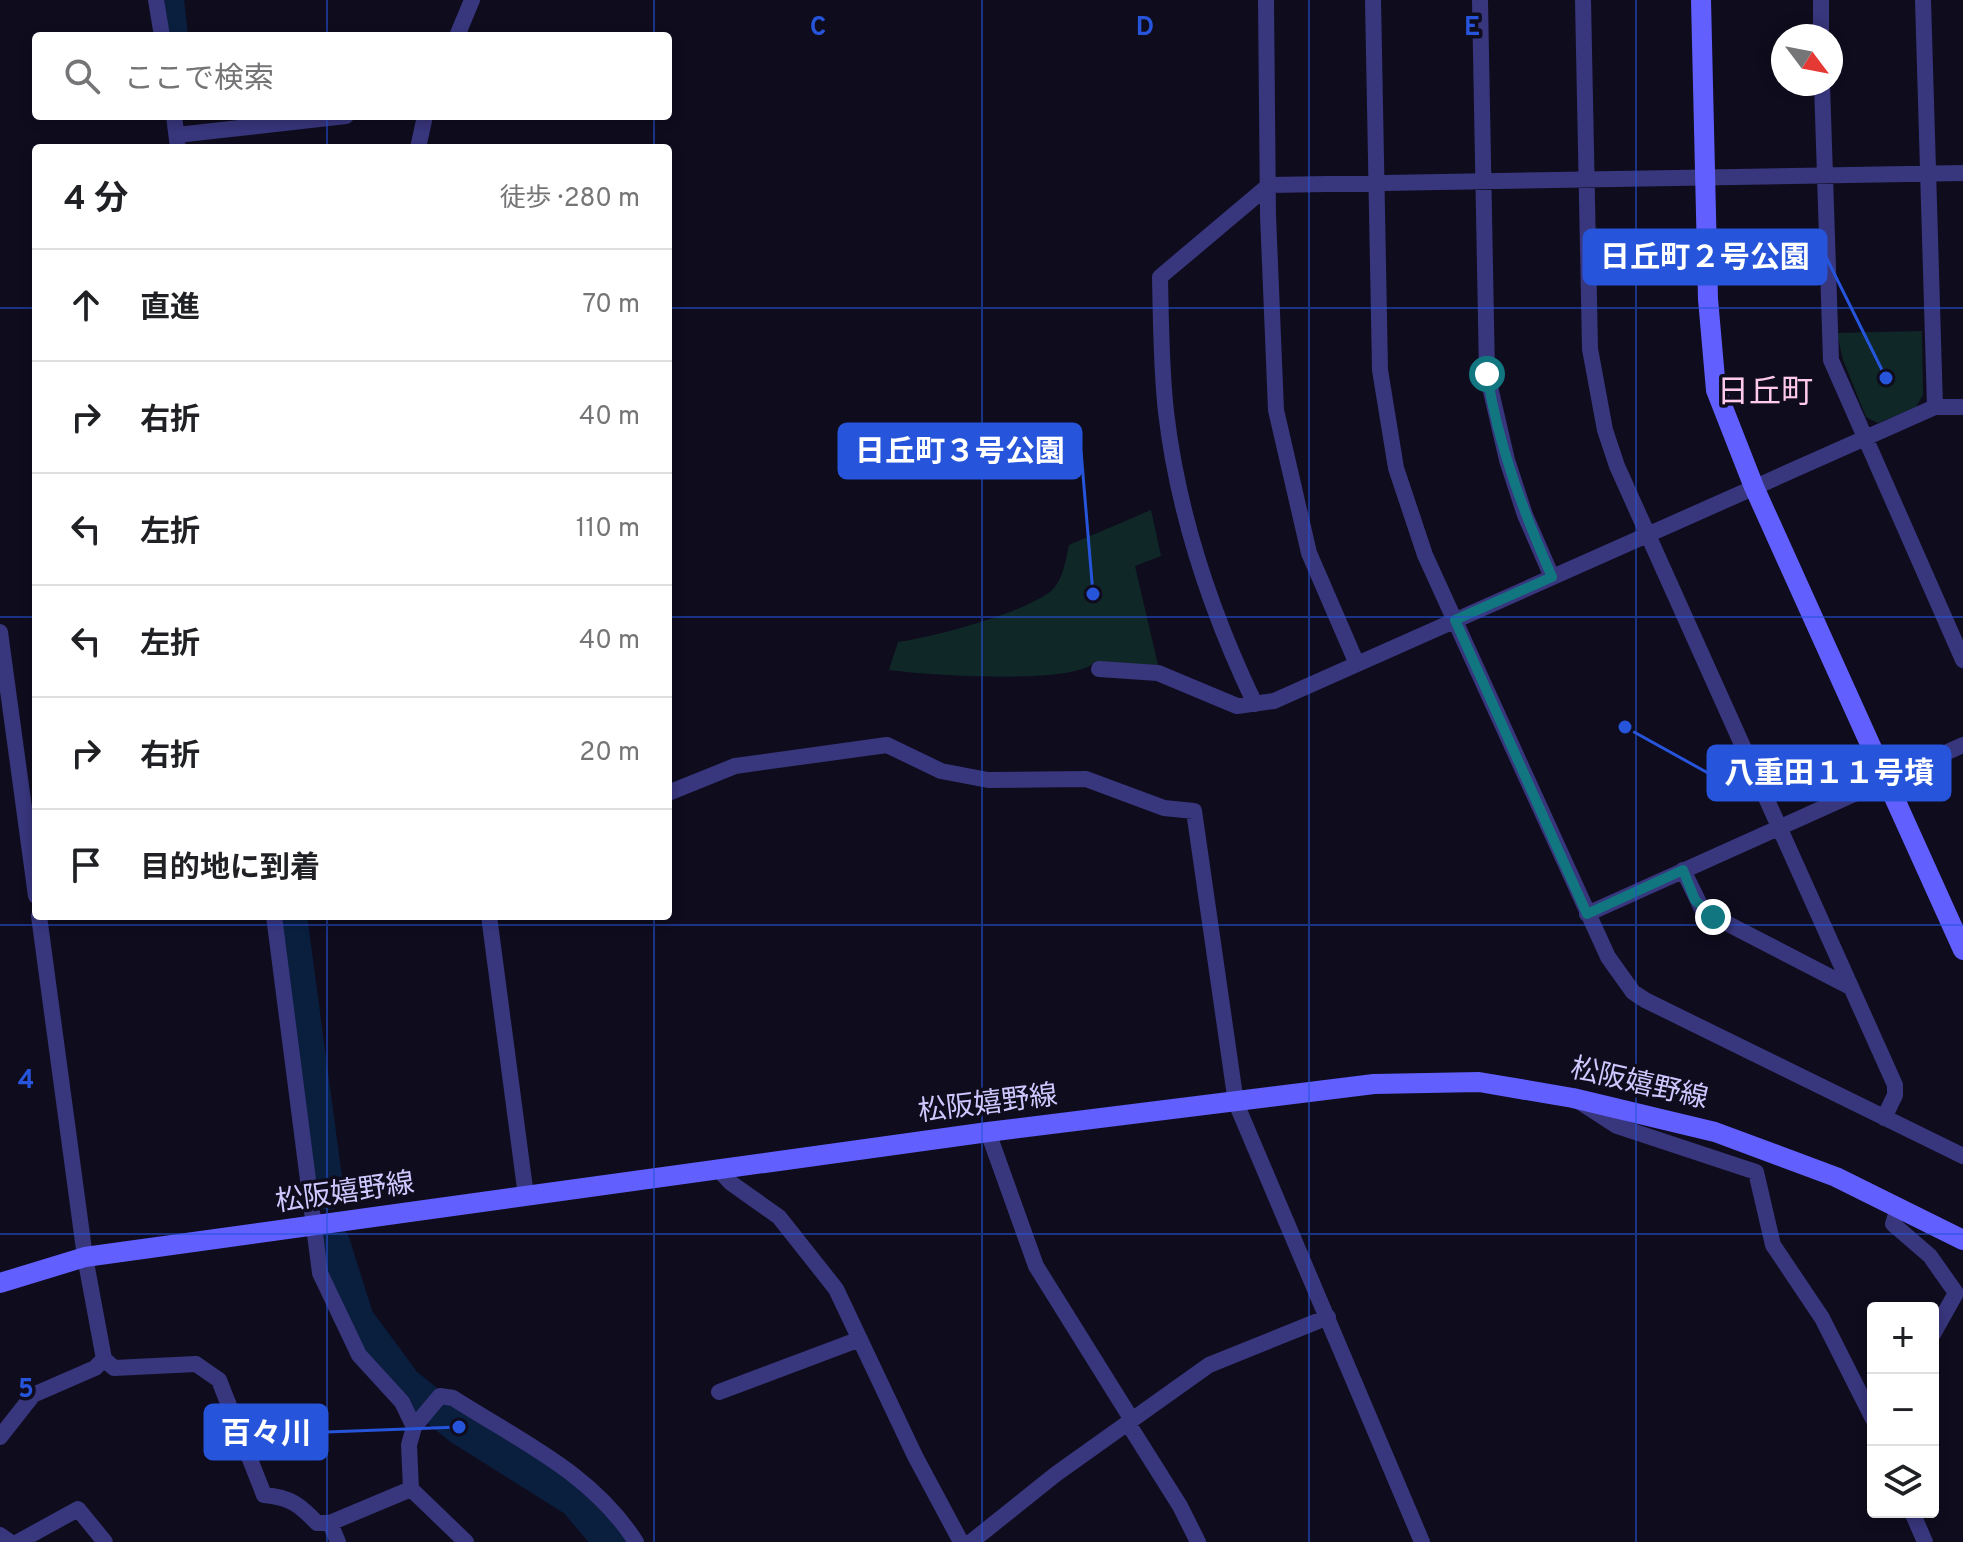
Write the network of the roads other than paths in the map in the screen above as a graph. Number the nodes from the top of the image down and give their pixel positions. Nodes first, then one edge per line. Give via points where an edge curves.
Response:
1 (156, 0) edge
2 (472, 0) edge
3 (1266, 0) edge
4 (1373, 0) edge
5 (1480, 0) edge
6 (1583, 0) edge
7 (1701, 0) edge
8 (1821, 0) edge
9 (1923, 0) edge
10 (1821, 24) edge
11 (161, 32) edge
12 (459, 32) edge
13 (1822, 96) edge
14 (174, 120) edge
15 (319, 120) edge
16 (424, 120) edge
17 (177, 141) edge
18 (419, 144) edge
19 (1927, 173) junction
20 (1963, 173) edge
21 (1704, 176) junction
22 (1822, 176) junction
23 (1482, 180) junction
24 (1585, 181) junction
25 (1375, 184) junction
26 (1269, 185) junction
27 (1935, 407) junction
28 (1963, 407) edge
29 (1867, 438) junction
30 (1754, 487) junction
31 (1647, 535) junction
32 (1552, 577) junction
33 (1455, 620) junction
34 (0, 632) edge
35 (1963, 660) edge
36 (1357, 664) junction
37 (1099, 669) dead end
38 (1255, 704) junction
39 (1963, 745) edge
40 (1887, 778) junction
41 (672, 791) edge
42 (1777, 826) junction
43 (32, 867) edge
44 (1683, 870) junction
45 (1587, 914) junction
46 (40, 920) edge
47 (275, 920) edge
48 (490, 920) edge
49 (1963, 950) edge
50 (1850, 987) junction
51 (1573, 1098) junction
52 (1236, 1103) junction
53 (1884, 1118) junction
54 (988, 1132) junction
55 (1963, 1156) edge
56 (720, 1171) junction
57 (526, 1196) junction
58 (1898, 1208) junction
59 (313, 1227) junction
60 (1963, 1240) edge
61 (85, 1257) junction
62 (0, 1283) edge
63 (1328, 1317) junction
64 (1939, 1323) edge
65 (860, 1339) junction
66 (104, 1359) junction
67 (1867, 1387) edge
68 (719, 1392) dead end
69 (419, 1421) junction
70 (1131, 1422) junction
71 (0, 1437) edge
72 (411, 1489) junction
73 (1915, 1518) edge
74 (330, 1523) junction
75 (0, 1535) edge
76 (10, 1542) edge
77 (18, 1542) edge
78 (105, 1542) edge
79 (338, 1542) edge
80 (466, 1542) edge
81 (636, 1542) edge
82 (961, 1542) edge
83 (971, 1542) edge
84 (1198, 1542) edge
85 (1422, 1542) edge
86 (1925, 1542) edge

1 - 11 street
2 - 12 street
3 - 26 street
4 - 25 street
5 - 23 street
6 - 24 street
7 - 21 main road
8 - 10 street
9 - 19 street
13 - 22 street
14 - 17 street
15 - 17 street
16 - 18 street
19 - 20 street
19 - 22 street
19 - 27 street
21 - 22 street
21 - 24 street
21 - 30 main road via 1714,377
22 - 29 street via 1831,360
23 - 24 street
23 - 25 street
23 - 32 street via 1485,350 1491,397 1525,515
24 - 31 street via 1590,349 1598,398 1613,457
25 - 26 street
25 - 33 street via 1386,420 1412,518
26 - 36 street via 1272,384 1280,436 1309,553
26 - 38 street via 1160,277 1166,412 1183,503 1218,623
27 - 28 street
27 - 29 street
29 - 30 street
29 - 35 street
30 - 31 street
30 - 40 main road
31 - 32 street
31 - 42 street
32 - 33 street
33 - 36 street
33 - 45 street
34 - 43 street
36 - 38 street via 1274,701
37 - 38 street via 1158,673 1237,706
39 - 40 street
40 - 42 street
40 - 49 main road
41 - 52 street via 735,766 887,745 941,771 988,780 1086,779 1164,808 1194,811
42 - 44 street
42 - 50 street
44 - 45 street
44 - 50 street via 1703,911
45 - 53 street via 1633,992
46 - 61 street
47 - 59 street
48 - 57 street
50 - 53 street via 1895,1085
51 - 52 main road, 松阪嬉野線 via 1435,1080
51 - 58 main road, 松阪嬉野線 via 1764,1148
51 - 67 street via 1617,1126 1756,1172 1773,1245
52 - 54 main road, 松阪嬉野線
52 - 63 street
53 - 55 street
54 - 56 main road, 松阪嬉野線
54 - 70 street via 1036,1266
56 - 57 main road, 松阪嬉野線
56 - 65 street via 779,1217 836,1289
57 - 59 main road, 松阪嬉野線
58 - 60 main road, 松阪嬉野線
58 - 64 street via 1893,1224 1930,1256 1956,1293
59 - 61 main road, 松阪嬉野線
59 - 69 street via 320,1273 359,1355
61 - 62 main road, 松阪嬉野線
61 - 66 street
63 - 70 street via 1209,1365
63 - 85 street
65 - 68 street
65 - 82 street
66 - 71 street via 33,1395
66 - 74 street via 114,1368 196,1364 219,1380 264,1495 286,1497 317,1523
69 - 72 street via 409,1445
69 - 81 street via 438,1399 453,1398 575,1474 605,1499
70 - 83 street
70 - 84 street
72 - 74 street
72 - 80 street
73 - 86 street
74 - 79 street
75 - 76 street
77 - 78 street via 78,1509

